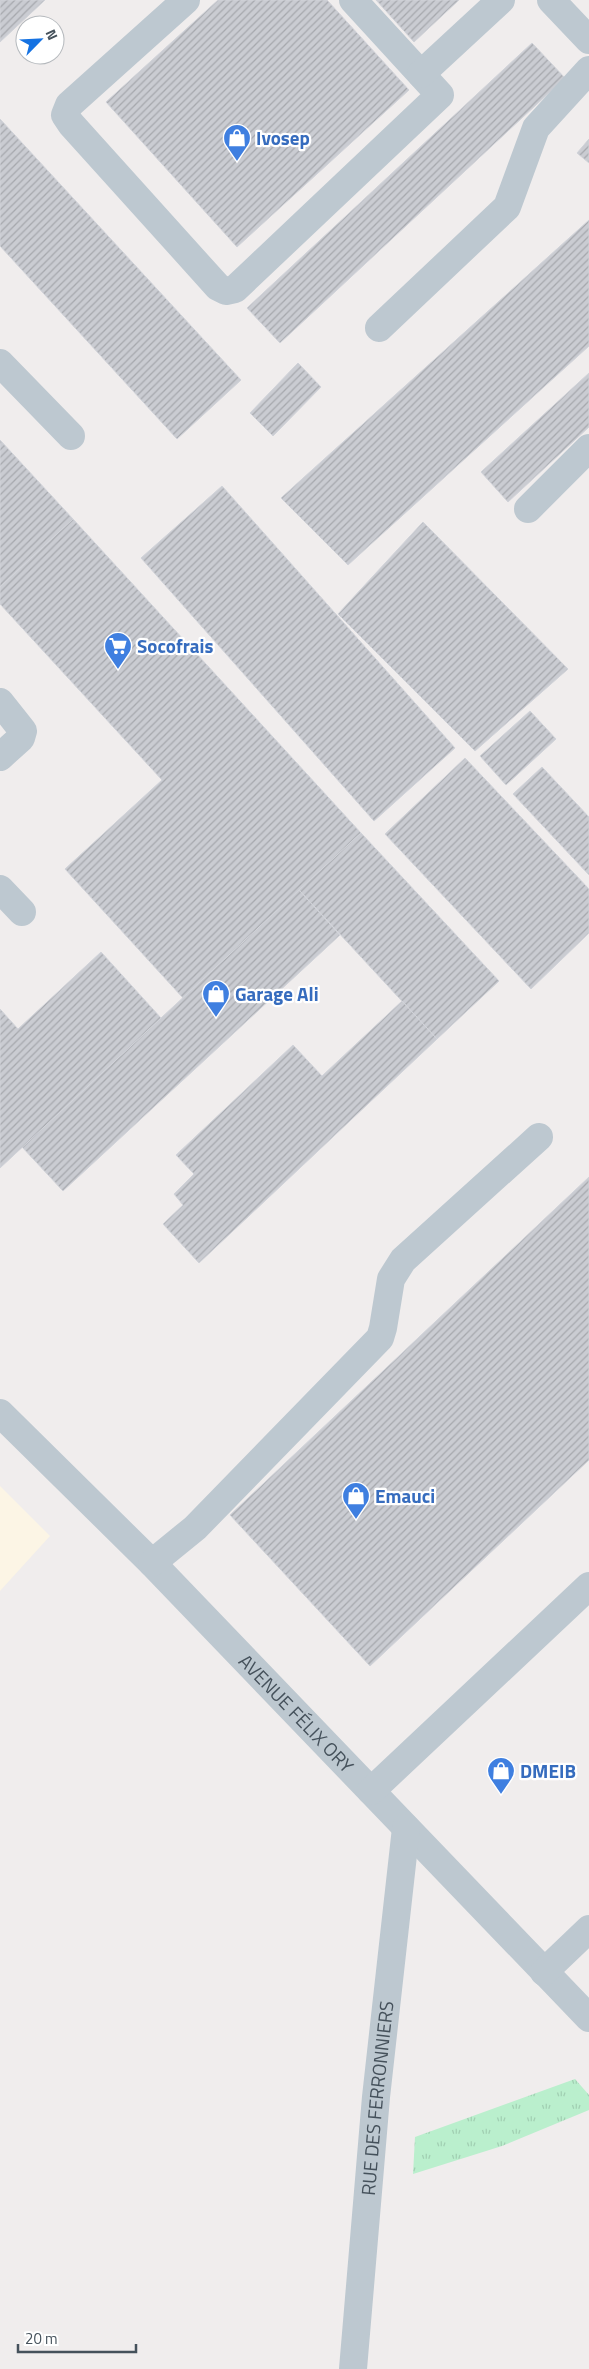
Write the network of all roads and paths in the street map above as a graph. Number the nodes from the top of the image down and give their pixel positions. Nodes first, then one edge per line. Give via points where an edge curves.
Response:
1 (186, 0) edge
2 (353, 0) edge
3 (501, 0) edge
4 (552, 0) edge
5 (589, 40) edge
6 (589, 70) edge
7 (421, 74) junction
8 (379, 328) dead end
9 (0, 363) edge
10 (71, 436) dead end
11 (589, 448) edge
12 (528, 509) dead end
13 (0, 702) edge
14 (0, 757) edge
15 (0, 889) edge
16 (22, 912) dead end
17 (540, 1137) dead end
18 (0, 1413) edge
19 (152, 1563) junction
20 (589, 1586) edge
21 (371, 1791) junction
22 (406, 1828) junction
23 (589, 1929) edge
24 (544, 1972) junction
25 (589, 2018) edge
26 (353, 2369) edge

1 - 7 street via 69,105 65,115 218,287 226,291 235,289 440,94
2 - 7 street
3 - 7 street
4 - 5 street
6 - 8 street via 536,128 507,207
9 - 10 street
11 - 12 street
13 - 14 street via 23,731 21,738
15 - 16 street
17 - 19 street via 403,1260 390,1279 380,1338 195,1528
18 - 19 street, AVENUE FÉLIX ORY
19 - 21 street, AVENUE FÉLIX ORY
20 - 21 street
21 - 22 street, AVENUE FÉLIX ORY
22 - 24 street, AVENUE FÉLIX ORY
22 - 26 street, RUE DES FERRONNIERS via 376,2097
23 - 24 street
24 - 25 street, AVENUE FÉLIX ORY

